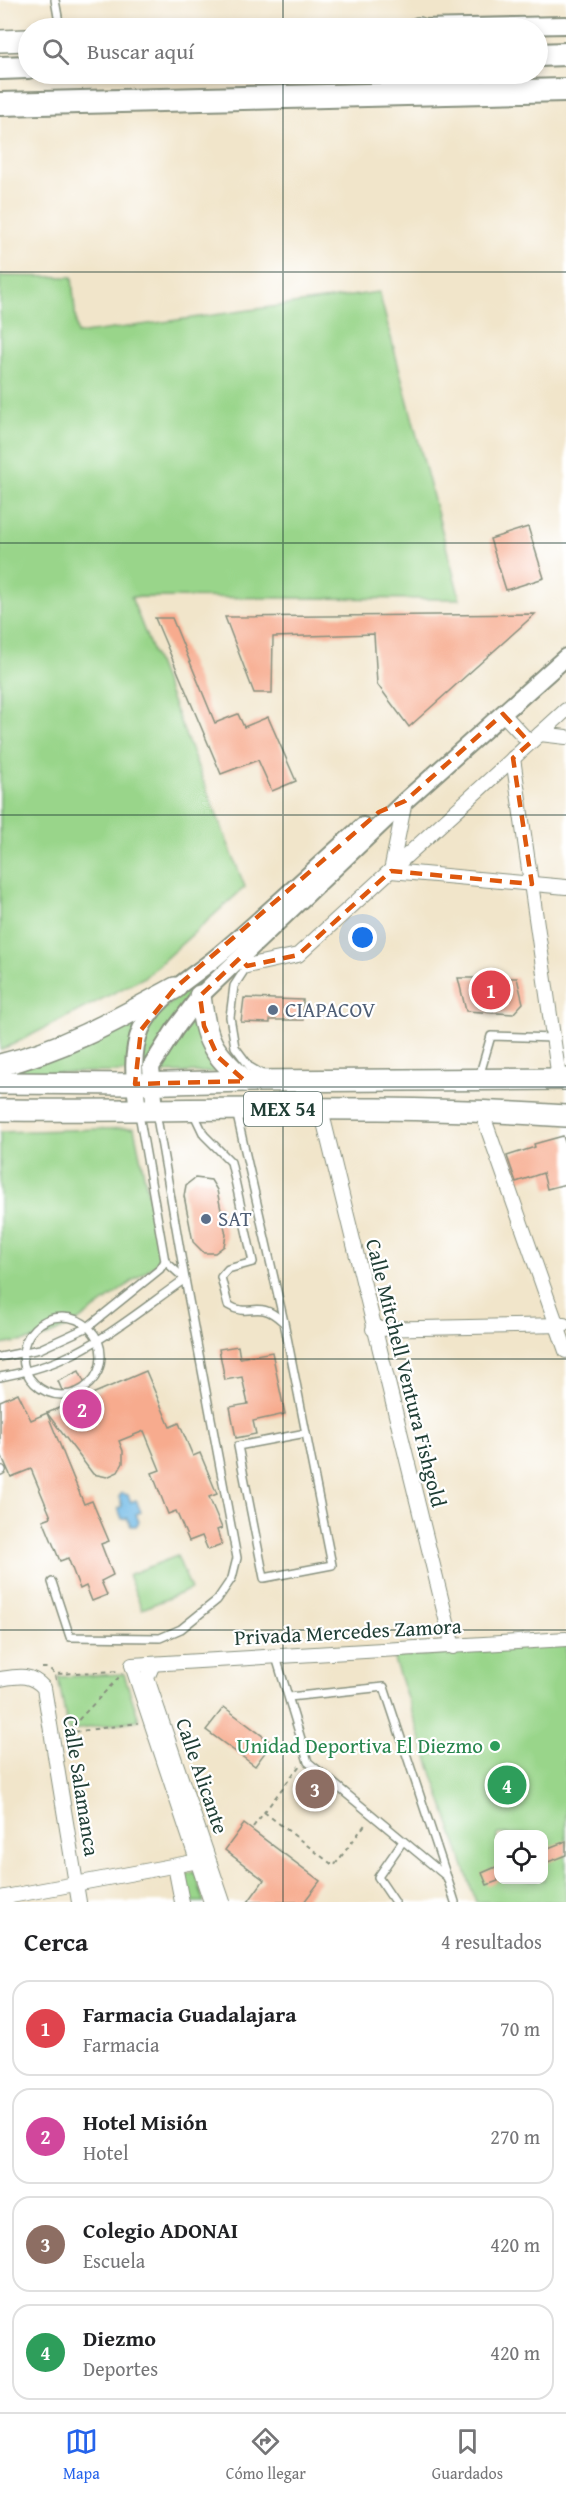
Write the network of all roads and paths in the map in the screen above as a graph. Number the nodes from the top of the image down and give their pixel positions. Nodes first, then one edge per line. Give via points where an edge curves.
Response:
1 (55, 0) edge
2 (58, 18) edge
3 (548, 25) edge
4 (566, 25) edge
5 (18, 40) edge
6 (0, 41) edge
7 (566, 54) edge
8 (548, 55) edge
9 (18, 67) edge
10 (0, 68) edge
11 (566, 90) edge
12 (0, 104) edge
13 (566, 657) edge
14 (566, 710) edge
15 (503, 714) junction
16 (566, 736) edge
17 (535, 738) junction
18 (513, 758) junction
19 (405, 801) junction
20 (391, 871) junction
21 (532, 884) junction
22 (566, 887) edge
23 (244, 962) junction
24 (175, 988) junction
25 (200, 996) junction
26 (553, 1038) junction
27 (0, 1065) edge
28 (479, 1079) junction
29 (562, 1079) edge
30 (245, 1081) junction
31 (278, 1081) junction
32 (0, 1083) edge
33 (144, 1083) junction
34 (235, 1108) junction
35 (0, 1110) edge
36 (192, 1110) junction
37 (321, 1110) junction
38 (481, 1110) junction
39 (147, 1111) junction
40 (566, 1116) edge
41 (165, 1262) junction
42 (185, 1279) junction
43 (284, 1322) junction
44 (561, 1325) edge
45 (88, 1327) junction
46 (373, 1329) junction
47 (98, 1340) junction
48 (566, 1351) edge
49 (23, 1352) junction
50 (0, 1357) edge
51 (26, 1372) junction
52 (0, 1377) edge
53 (306, 1433) junction
54 (52, 1582) dead end
55 (566, 1639) edge
56 (453, 1647) junction
57 (276, 1656) junction
58 (153, 1664) junction
59 (132, 1665) joint
60 (0, 1678) edge
61 (57, 1684) dead end
62 (288, 1697) junction
63 (151, 1721) junction
64 (64, 1723) dead end
65 (66, 1733) junction
66 (51, 1736) junction
67 (306, 1756) junction
68 (264, 1812) junction
69 (372, 1815) junction
70 (253, 1827) dead end
71 (403, 1841) junction
72 (203, 1861) junction
73 (175, 1866) junction
74 (447, 1877) junction
75 (76, 1884) junction
76 (0, 1898) edge
77 (79, 1902) edge
78 (182, 1902) edge
79 (211, 1902) edge
80 (223, 1902) edge
81 (395, 1902) edge
82 (455, 1902) edge

1 - 2 lane
3 - 4 street
5 - 6 main road
7 - 8 highway
9 - 10 highway
11 - 12 highway
13 - 15 street
14 - 17 street
15 - 17 street
15 - 19 street
16 - 17 street
17 - 18 street
18 - 20 street
18 - 21 street
19 - 20 street
19 - 23 street
19 - 24 street via 379,812
20 - 21 street
20 - 23 street via 298,955
21 - 22 street
21 - 26 street
23 - 25 street
23 - 31 lane via 234,986 230,1017 235,1047 250,1067
24 - 27 main road via 85,1036 27,1059
24 - 33 street via 141,1030 136,1050
25 - 30 main road via 204,1026 218,1057
25 - 33 street via 175,1029
26 - 28 lane via 491,1036
26 - 29 street
28 - 29 main road, MEX 54
28 - 31 main road, MEX 54
30 - 31 main road, MEX 54
30 - 33 main road, MEX 54
32 - 33 main road, MEX 54
33 - 39 street
34 - 36 main road, MEX 54
34 - 37 main road, MEX 54
34 - 43 lane
35 - 39 main road, MEX 54
36 - 39 main road, MEX 54
36 - 43 lane via 204,1135 231,1162 253,1262 228,1269 221,1277 228,1305 237,1311 263,1308
37 - 38 main road, MEX 54
37 - 46 street, Calle Mitchell Ventura Fishgold
38 - 40 main road, MEX 54
38 - 44 street
39 - 41 lane
39 - 42 lane
41 - 42 lane
41 - 45 lane
42 - 47 lane
42 - 54 lane via 237,1558 232,1578 201,1615 160,1638 70,1637
43 - 53 lane
44 - 46 street
44 - 48 street
45 - 47 lane
45 - 49 lane via 40,1349
45 - 49 lane via 66,1317 42,1322 26,1341
46 - 56 street, Calle Mitchell Ventura Fishgold
47 - 51 lane
47 - 51 lane via 101,1364 97,1376 78,1392 54,1395 42,1390
49 - 50 lane
49 - 51 lane
51 - 52 lane
53 - 53 lane via 333,1564 264,1578 238,1446
55 - 56 street, Privada Mercedes Zamora
56 - 57 street, Privada Mercedes Zamora
57 - 58 street, Privada Mercedes Zamora
57 - 62 lane
58 - 59 street, Privada Mercedes Zamora
58 - 72 street, Calle Alicante via 147,1678
59 - 63 street, Calle Alicante
60 - 66 street, Calle Salamanca via 23,1676 36,1679 44,1688
61 - 65 path via 55,1674 125,1671
62 - 67 lane
62 - 74 lane via 384,1687
63 - 65 path
63 - 72 street, Calle Alicante
64 - 65 path
65 - 66 path
66 - 75 street, Calle Salamanca
67 - 68 path
67 - 69 lane via 308,1762
68 - 69 path via 334,1866
68 - 70 path
69 - 71 lane
71 - 74 lane
71 - 81 lane via 378,1877
72 - 73 street
72 - 79 street, Calle Alicante
72 - 80 street, Calle Alicante
73 - 75 street
73 - 78 street
74 - 82 lane
75 - 76 street
75 - 77 street, Calle Salamanca

